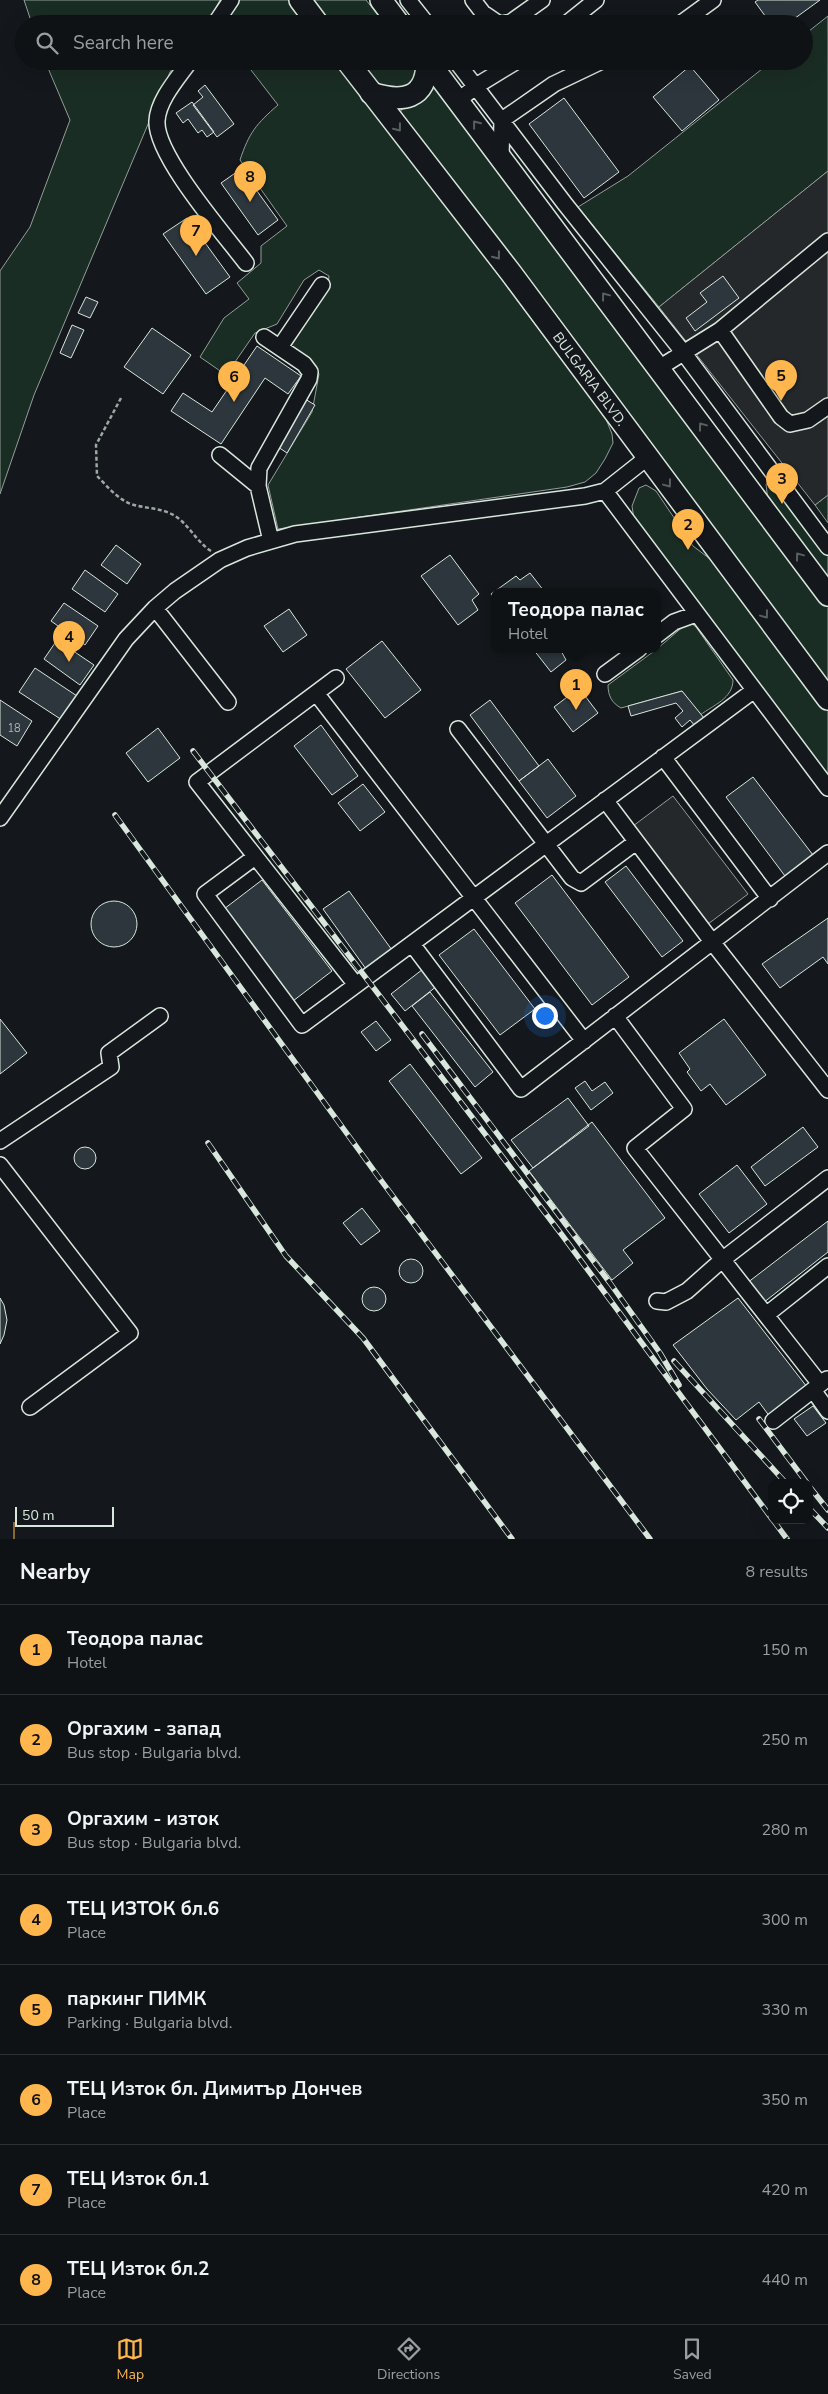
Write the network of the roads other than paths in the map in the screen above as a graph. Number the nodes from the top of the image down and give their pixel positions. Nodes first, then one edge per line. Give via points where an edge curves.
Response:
1 (231, 0) edge
2 (300, 0) edge
3 (381, 0) edge
4 (408, 0) edge
5 (473, 0) edge
6 (542, 0) edge
7 (596, 0) edge
8 (713, 0) edge
9 (221, 15) edge
10 (311, 15) edge
11 (392, 15) edge
12 (420, 15) edge
13 (486, 15) edge
14 (534, 15) edge
15 (577, 15) edge
16 (692, 15) edge
17 (184, 70) edge
18 (354, 70) edge
19 (426, 70) edge
20 (434, 70) edge
21 (463, 70) edge
22 (503, 70) edge
23 (583, 70) edge
24 (476, 86) junction
25 (371, 93) junction
26 (458, 100) junction
27 (502, 120) junction
28 (501, 158) junction
29 (566, 204) junction
30 (546, 218) junction
31 (828, 241) edge
32 (246, 262) dead end
33 (322, 285) dead end
34 (720, 330) junction
35 (264, 338) dead end
36 (280, 347) junction
37 (683, 352) junction
38 (659, 368) junction
39 (828, 406) edge
40 (220, 455) dead end
41 (648, 457) junction
42 (258, 486) junction
43 (605, 491) junction
44 (271, 541) junction
45 (828, 547) edge
46 (828, 596) edge
47 (155, 608) junction
48 (696, 614) junction
49 (661, 632) edge
50 (634, 653) edge
51 (606, 674) dead end
52 (336, 678) dead end
53 (752, 690) junction
54 (316, 693) junction
55 (828, 699) edge
56 (228, 702) dead end
57 (458, 729) dead end
58 (663, 757) junction
59 (828, 788) edge
60 (606, 800) junction
61 (0, 818) edge
62 (636, 842) junction
63 (547, 844) junction
64 (828, 853) edge
65 (256, 857) junction
66 (474, 898) junction
67 (770, 900) junction
68 (713, 943) junction
69 (412, 944) junction
70 (356, 985) junction
71 (160, 1016) dead end
72 (615, 1016) junction
73 (584, 1041) junction
74 (828, 1090) edge
75 (0, 1141) edge
76 (0, 1165) edge
77 (828, 1178) edge
78 (722, 1260) junction
79 (828, 1266) edge
80 (657, 1301) dead end
81 (766, 1315) junction
82 (820, 1384) edge
83 (30, 1407) dead end
84 (828, 1411) edge
85 (773, 1421) dead end

1 - 9 street
2 - 10 highway
3 - 11 highway
4 - 12 street
5 - 13 street
6 - 14 street
7 - 15 street
8 - 16 street
17 - 32 street via 164,99 157,121 161,140 173,165
18 - 25 highway, BULGARIA BLVD.
19 - 25 highway via 424,82 408,97 396,100
20 - 26 highway
21 - 24 street
22 - 24 street
23 - 27 street via 554,84
24 - 26 street
24 - 27 street
25 -> 41 highway, BULGARIA BLVD.
28 -> 26 highway
27 - 28 street
27 - 29 street
28 - 30 highway
29 - 30 street
29 - 37 street
38 -> 30 highway
31 - 34 street
33 - 36 street
34 - 37 street
34 - 39 street via 781,417 790,424 808,420
35 - 36 street
36 - 42 street via 304,364 310,372 309,379 259,468
37 - 38 street
37 - 45 street
46 -> 38 highway
40 - 42 street
41 - 43 street
41 -> 55 highway, BULGARIA BLVD.
42 - 44 street
43 - 44 street via 347,526
43 - 48 street
44 - 47 street via 220,560 194,576
47 - 56 street
47 - 61 street via 126,640
48 - 49 street via 674,622
48 - 53 street
50 - 51 street
52 - 54 street
53 - 58 street
53 - 59 street
54 - 65 street via 197,782
54 - 66 street
57 - 63 street
58 - 60 street
58 - 67 street
60 - 62 street
60 - 63 street
62 - 63 street via 581,884 572,878
62 - 68 street
63 - 66 street
64 - 67 street
65 - 70 street
65 - 70 street via 205,894 302,1025
66 - 69 street
66 - 73 street
67 - 68 street
68 - 72 street
68 - 74 street
69 - 70 street
69 - 73 street via 521,1089
71 - 75 street via 110,1053 111,1067
72 - 73 street
72 - 78 street via 684,1109 635,1148
76 - 83 street via 130,1333
77 - 78 street
78 - 80 street via 676,1298
78 - 81 street
79 - 81 street
81 - 82 street
82 - 84 street
82 - 85 street

